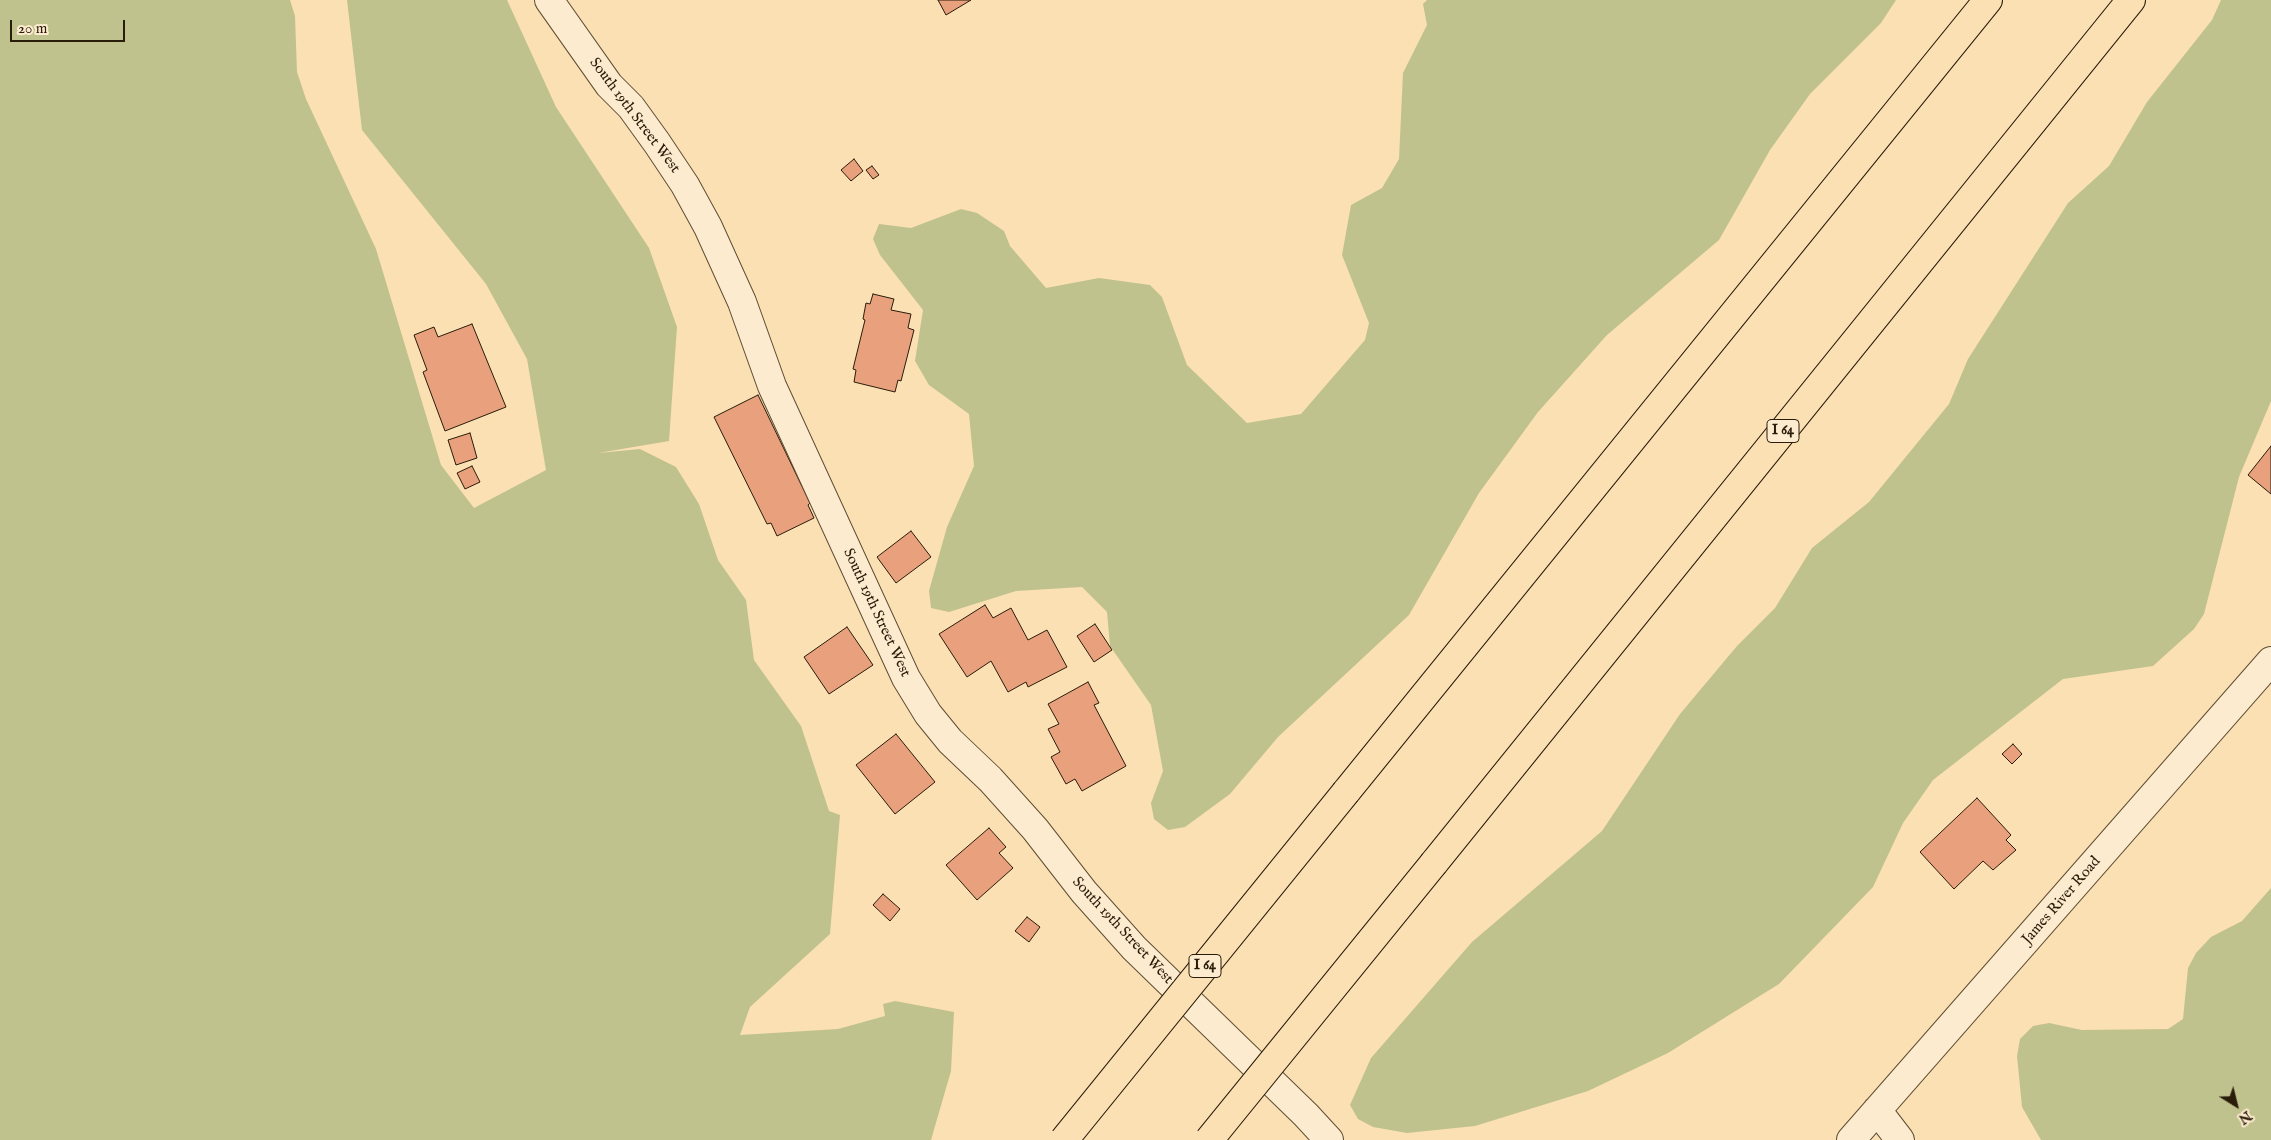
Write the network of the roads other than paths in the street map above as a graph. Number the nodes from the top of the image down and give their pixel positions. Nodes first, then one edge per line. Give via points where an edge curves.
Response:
1 (549, 0) edge
2 (1988, 0) edge
3 (2131, 0) edge
4 (2271, 661) edge
5 (1877, 1110) junction
6 (1064, 1140) edge
7 (1208, 1140) edge
8 (1329, 1140) edge
9 (1851, 1140) edge
10 (1900, 1140) edge

1 - 8 street, South 19th Street West via 609,85 631,107 657,144 708,228 742,302 772,386 906,678 928,714 1035,829 1084,892 1134,948
2 - 6 highway, I 64, bridge
3 - 7 highway, I 64, bridge
4 - 5 street, James River Road
5 - 9 street, James River Road
5 - 10 street

